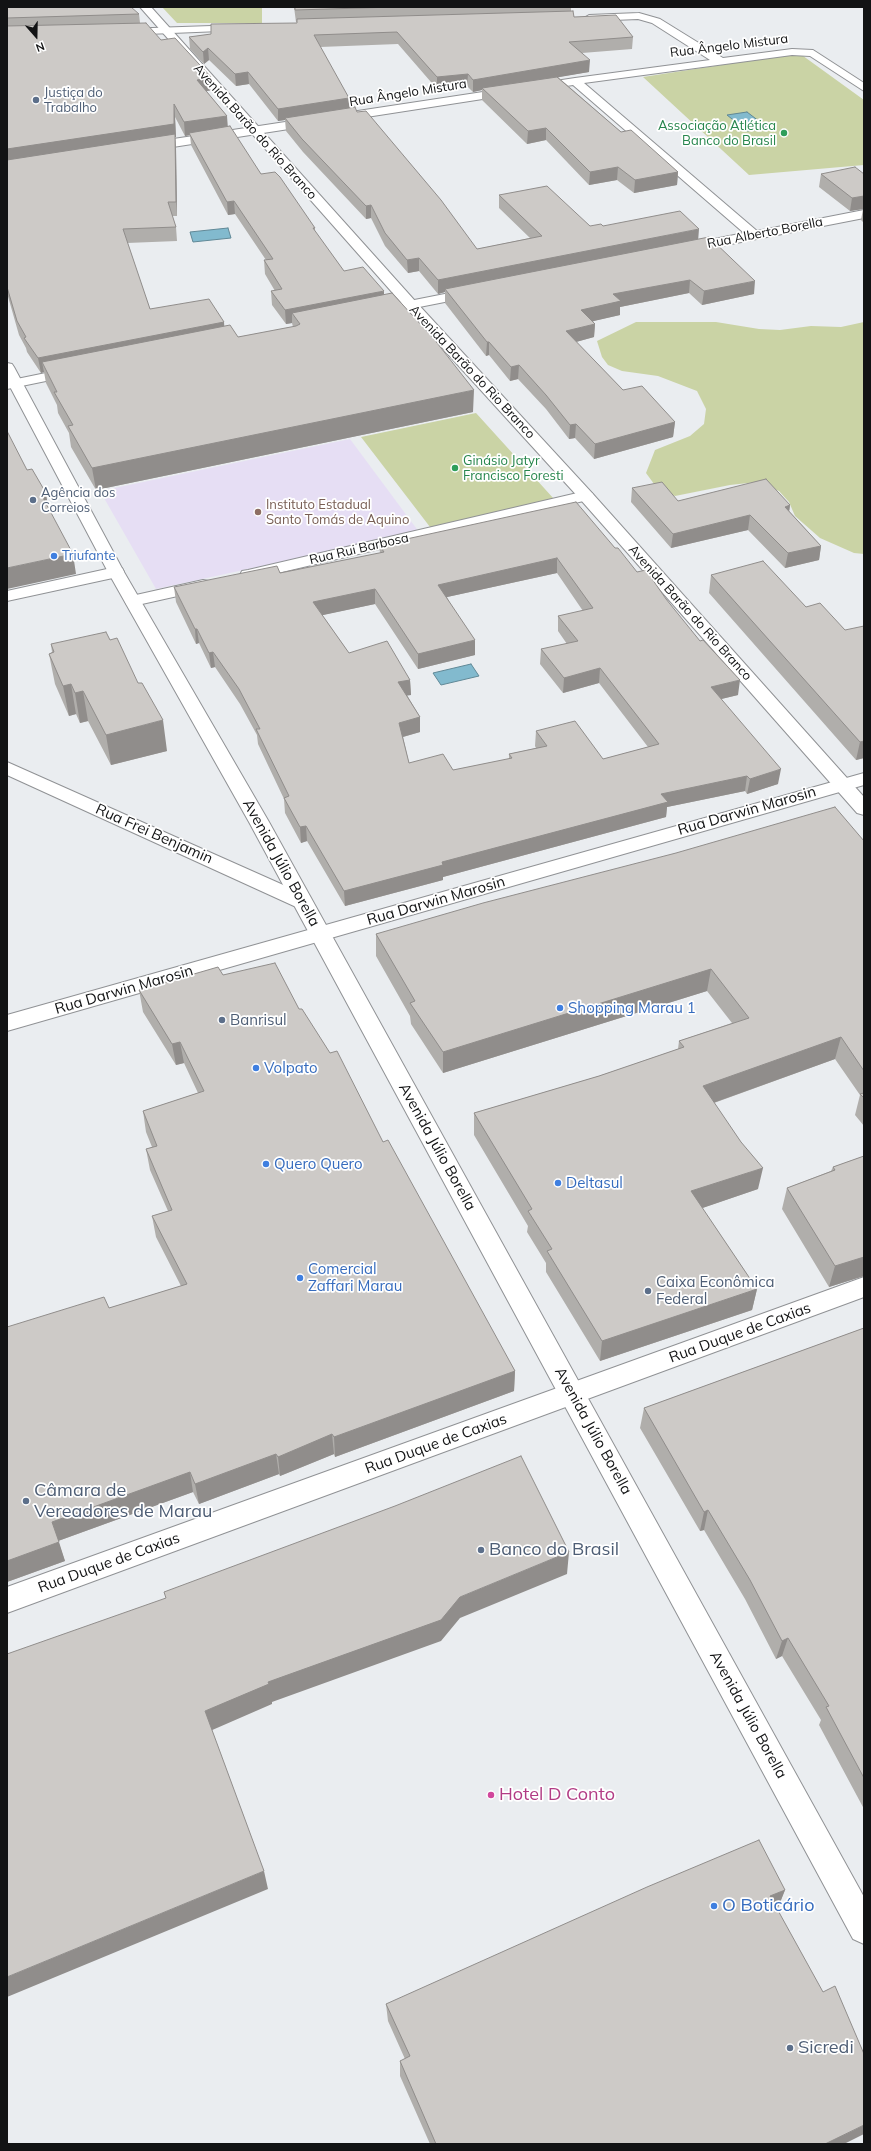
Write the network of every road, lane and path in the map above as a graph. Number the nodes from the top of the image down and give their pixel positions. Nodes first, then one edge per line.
1 (145, 7) edge
2 (639, 12) edge
3 (576, 18) edge
4 (251, 28) edge
5 (164, 30) junction
6 (113, 32) edge
7 (720, 61) junction
8 (575, 81) junction
9 (864, 88) edge
10 (254, 131) junction
11 (138, 148) edge
12 (864, 214) edge
13 (754, 235) junction
14 (676, 251) edge
15 (489, 289) edge
16 (411, 305) junction
17 (372, 313) edge
18 (85, 369) edge
19 (10, 378) edge
20 (586, 496) junction
21 (116, 572) junction
22 (7, 596) edge
23 (133, 601) junction
24 (7, 768) edge
25 (864, 779) edge
26 (842, 784) junction
27 (864, 809) edge
28 (301, 900) junction
29 (320, 935) junction
30 (7, 1023) edge
31 (864, 1287) edge
32 (573, 1394) junction
33 (7, 1600) edge
34 (864, 1928) edge

1 - 5 street, Avenida Barão do Rio Branco
2 - 3 street
2 - 7 street
4 - 5 street
5 - 6 street
5 - 10 street, Avenida Barão do Rio Branco
7 - 8 street, Rua Ângelo Mistura
7 - 9 street, Rua Ângelo Mistura
8 - 10 street, Rua Ângelo Mistura
8 - 13 street
10 - 11 street, Rua Ângelo Mistura
10 - 16 street, Avenida Barão do Rio Branco
12 - 13 street, Rua Alberto Borella
13 - 14 street, Rua Alberto Borella
15 - 16 street
16 - 17 street
16 - 20 street, Avenida Barão do Rio Branco
18 - 19 street
19 - 21 street, Avenida Júlio Borella
20 - 23 street, Rua Rui Barbosa
20 - 26 street, Avenida Barão do Rio Branco
21 - 22 street
21 - 23 street, Avenida Júlio Borella
23 - 28 street, Avenida Júlio Borella
24 - 28 street, Rua Frei Benjamin
25 - 26 street, Rua Darwin Marosin
26 - 27 street, Avenida Barão do Rio Branco
26 - 29 street, Rua Darwin Marosin
28 - 29 street, Avenida Júlio Borella
29 - 30 street, Rua Darwin Marosin
29 - 32 street, Avenida Júlio Borella
31 - 32 street, Rua Duque de Caxias
32 - 33 street, Rua Duque de Caxias
32 - 34 street, Avenida Júlio Borella

